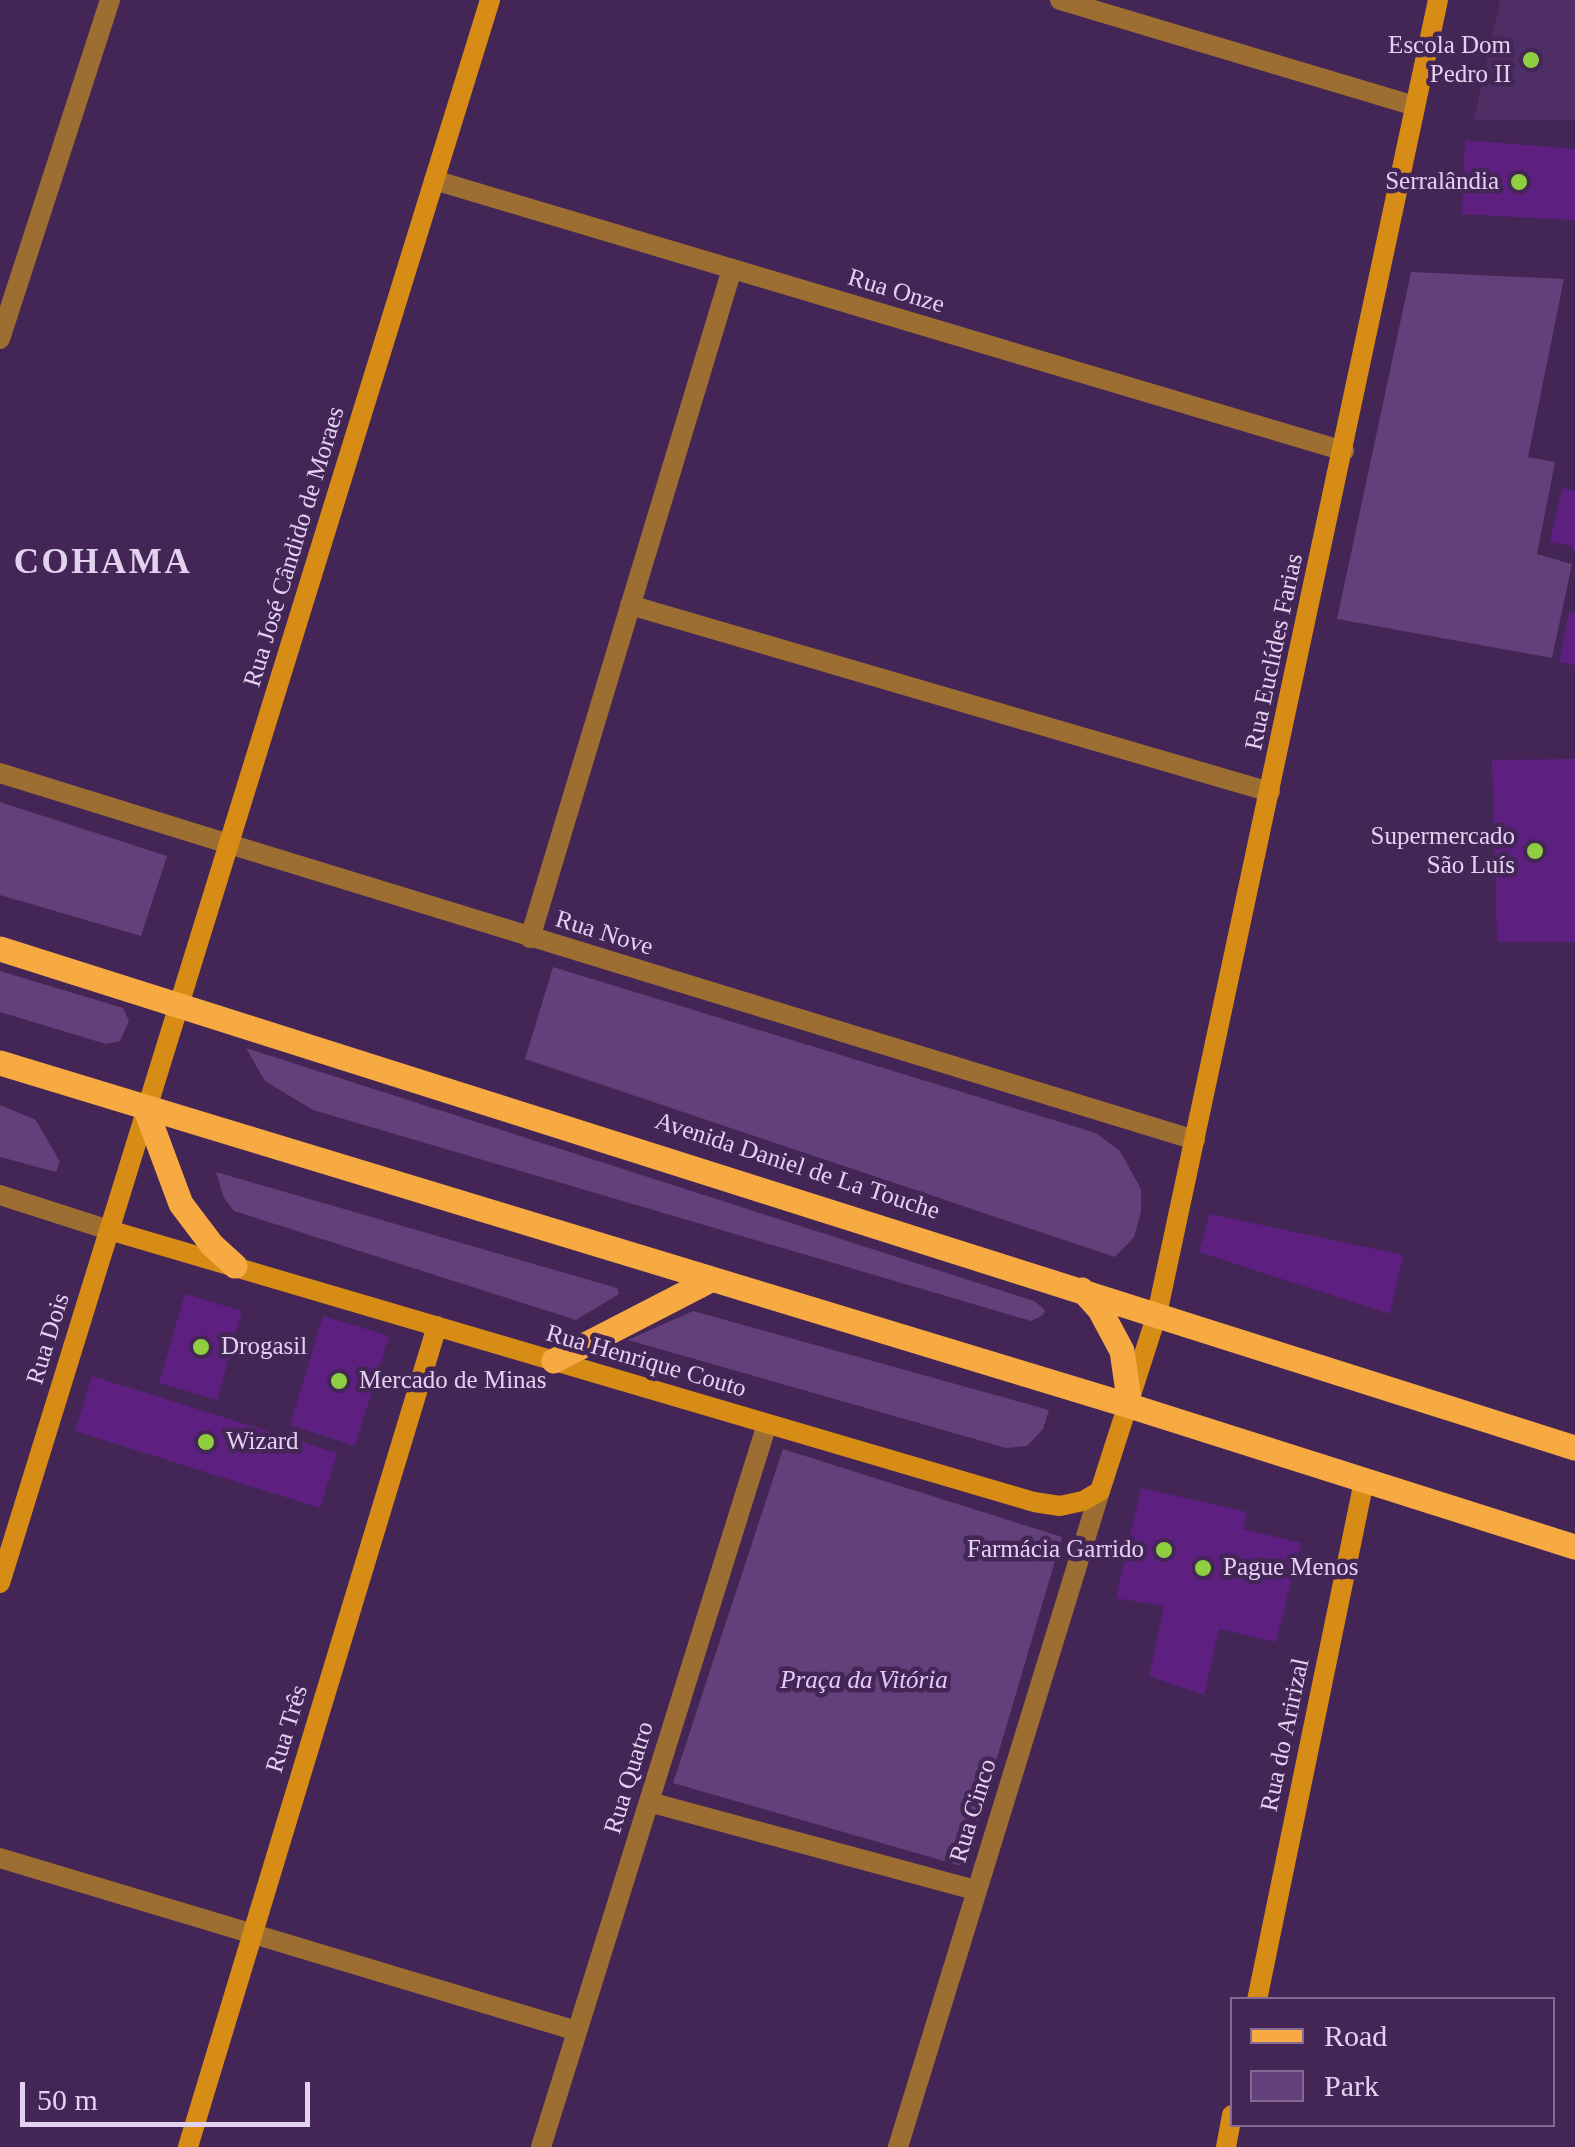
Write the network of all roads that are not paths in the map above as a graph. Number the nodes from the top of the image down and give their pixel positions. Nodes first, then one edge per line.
1 (110, 0) edge
2 (1060, 0) edge
3 (1438, 0) edge
4 (485, 2) edge
5 (1415, 106) junction
6 (434, 180) junction
7 (732, 269) junction
8 (0, 339) edge
9 (1344, 451) junction
10 (630, 605) junction
11 (0, 773) edge
12 (1270, 792) junction
13 (229, 844) junction
14 (530, 938) junction
15 (0, 948) edge
16 (180, 1002) junction
17 (0, 1063) edge
18 (146, 1110) junction
19 (1194, 1140) junction
20 (0, 1196) edge
21 (109, 1230) junction
22 (235, 1266) junction
23 (709, 1281) junction
24 (1081, 1289) junction
25 (1157, 1314) junction
26 (436, 1326) junction
27 (554, 1361) junction
28 (1130, 1406) junction
29 (767, 1424) junction
30 (1575, 1448) edge
31 (1364, 1481) junction
32 (1100, 1491) junction
33 (1575, 1547) edge
34 (0, 1583) edge
35 (649, 1802) junction
36 (0, 1858) edge
37 (975, 1890) junction
38 (252, 1934) junction
39 (1257, 1997) edge
40 (577, 2032) junction
41 (188, 2147) edge
42 (541, 2147) edge
43 (898, 2147) edge

1 - 8 street
2 - 5 street
3 - 5 main road, Rua Euclídes Farias
4 - 6 main road, Rua José Cândido de Moraes
5 - 9 main road, Rua Euclídes Farias
6 - 7 street, Rua Onze
6 - 13 main road, Rua José Cândido de Moraes
7 - 9 street, Rua Onze
7 - 10 street
9 - 12 main road, Rua Euclídes Farias
10 - 12 street
10 - 14 street
11 - 13 street, Rua Nove
12 - 19 main road, Rua Euclídes Farias
13 - 14 street, Rua Nove
13 - 16 main road, Rua José Cândido de Moraes
14 - 19 street, Rua Nove
15 - 16 main road, Avenida Daniel de La Touche
16 - 18 main road, Rua José Cândido de Moraes
16 - 24 main road, Avenida Daniel de La Touche
17 - 18 main road
18 - 21 main road, Rua Dois
18 - 22 main road
18 - 23 main road
19 - 25 main road, Rua Euclídes Farias
20 - 21 street, Rua Henrique Couto
21 - 22 main road, Rua Henrique Couto
21 - 34 main road, Rua Dois
22 - 26 main road, Rua Henrique Couto
23 - 27 main road
23 - 28 main road
24 - 25 main road, Avenida Daniel de La Touche
24 - 28 main road
25 - 28 main road
25 - 30 main road, Avenida Daniel de La Touche
26 - 27 main road, Rua Henrique Couto
26 - 38 main road, Rua Três
27 - 29 main road, Rua Henrique Couto
28 - 31 main road
28 - 32 main road
29 - 32 main road, Rua Henrique Couto
29 - 35 street, Rua Quatro
31 - 33 main road
31 - 39 main road, Rua do Aririzal
32 - 37 street, Rua Cinco
35 - 37 street
35 - 40 street, Rua Quatro
36 - 38 street
37 - 43 street, Rua Cinco
38 - 40 street
38 - 41 main road, Rua Três
40 - 42 street, Rua Quatro

